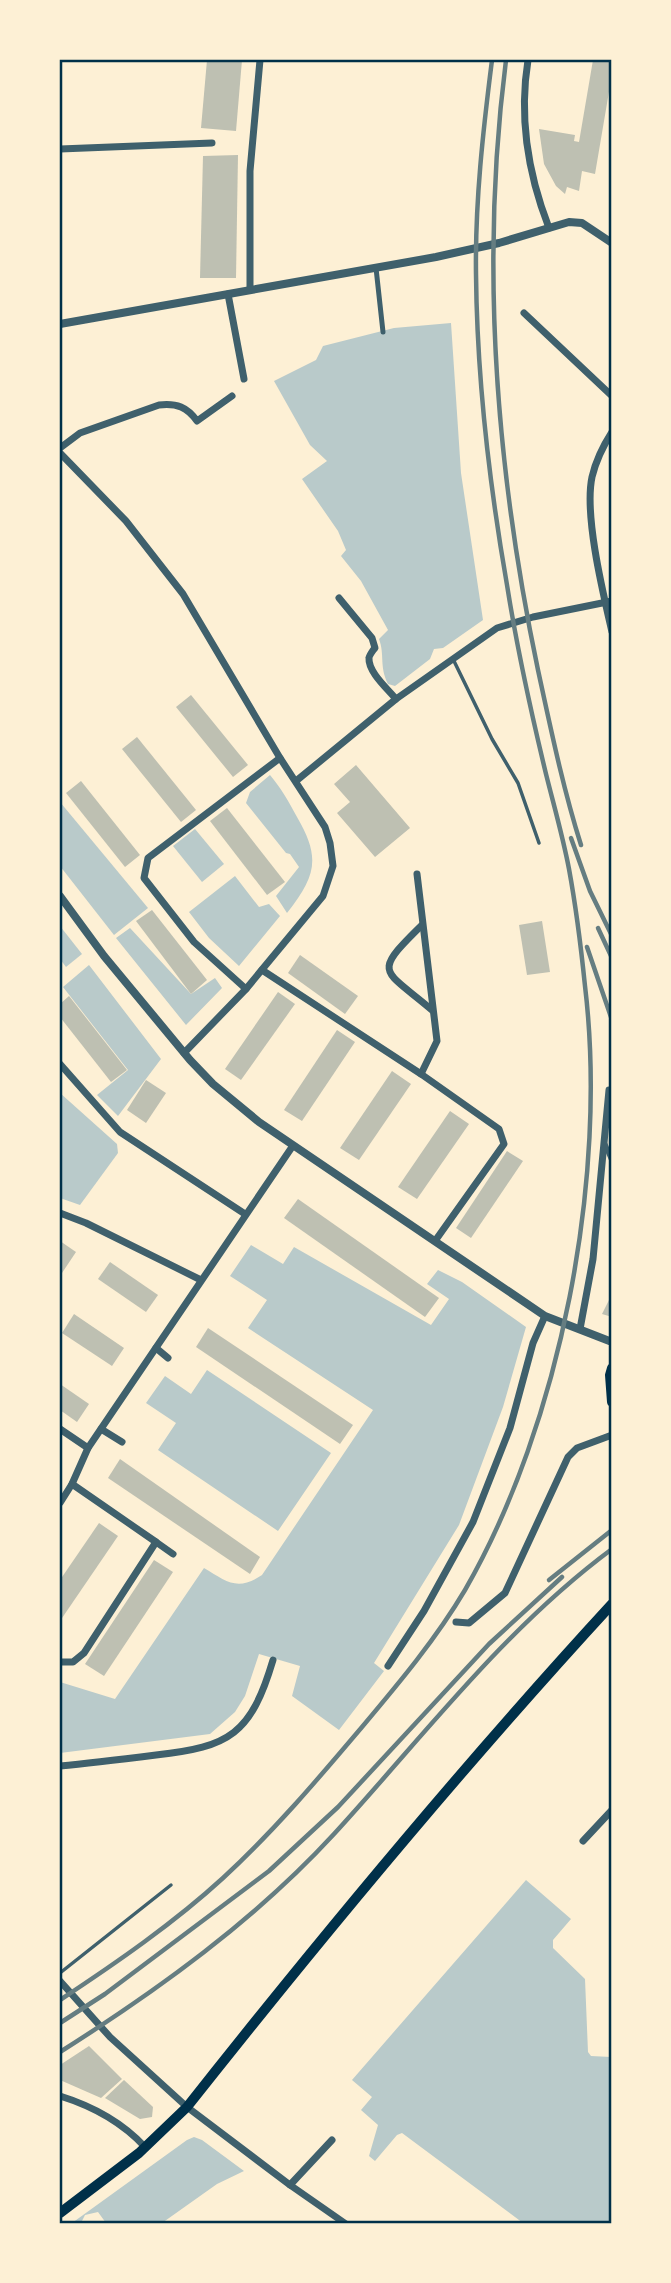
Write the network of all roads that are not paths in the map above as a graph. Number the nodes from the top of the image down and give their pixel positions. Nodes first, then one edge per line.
1 (260, 60) edge
2 (528, 60) edge
3 (212, 144) dead end
4 (60, 149) edge
5 (549, 228) junction
6 (611, 243) edge
7 (376, 268) junction
8 (250, 290) junction
9 (228, 294) junction
10 (524, 313) dead end
11 (60, 324) edge
12 (383, 332) dead end
13 (244, 379) dead end
14 (232, 396) dead end
15 (611, 396) edge
16 (611, 432) edge
17 (60, 451) edge
18 (339, 598) dead end
19 (608, 601) edge
20 (611, 632) edge
21 (453, 659) junction
22 (396, 699) junction
23 (280, 758) junction
24 (296, 781) junction
25 (539, 843) dead end
26 (417, 874) dead end
27 (60, 896) edge
28 (422, 925) junction
29 (262, 970) junction
30 (246, 989) junction
31 (433, 1010) junction
32 (184, 1053) junction
33 (60, 1064) edge
34 (421, 1074) junction
35 (609, 1090) dead end
36 (604, 1141) junction
37 (292, 1147) junction
38 (611, 1161) edge
39 (60, 1213) edge
40 (245, 1214) junction
41 (435, 1241) junction
42 (201, 1280) junction
43 (545, 1316) junction
44 (580, 1329) junction
45 (611, 1342) edge
46 (156, 1348) junction
47 (168, 1358) dead end
48 (611, 1368) edge
49 (611, 1402) edge
50 (60, 1429) edge
51 (101, 1429) junction
52 (611, 1435) edge
53 (122, 1442) dead end
54 (88, 1448) junction
55 (72, 1484) junction
56 (60, 1503) edge
57 (156, 1542) junction
58 (173, 1554) dead end
59 (611, 1604) edge
60 (456, 1622) dead end
61 (273, 1660) dead end
62 (60, 1662) edge
63 (388, 1666) dead end
64 (60, 1766) edge
65 (611, 1810) edge
66 (583, 1841) dead end
67 (171, 1885) dead end
68 (60, 1973) edge
69 (60, 1982) edge
70 (60, 2096) edge
71 (187, 2107) junction
72 (332, 2140) dead end
73 (145, 2147) junction
74 (290, 2185) junction
75 (60, 2213) edge
76 (346, 2224) edge

1 - 8 street
2 - 5 street
3 - 4 street
5 - 6 street
5 - 7 street
7 - 8 street
7 - 12 street
8 - 9 street
9 - 11 street
9 - 13 street
10 - 15 street
14 - 17 street
16 - 19 street
17 - 23 street
18 - 22 street
19 - 20 street
19 - 21 street
21 - 22 street
21 - 25 lane
22 - 24 street
23 - 24 street
23 - 30 street
24 - 29 street
26 - 28 street
27 - 32 street
28 - 31 street
28 - 31 street
29 - 30 street
29 - 34 street
30 - 32 street
31 - 34 street
32 - 37 street
33 - 40 street
34 - 41 street
35 - 36 street
36 - 38 street
36 - 44 street
37 - 40 street
37 - 41 street
39 - 42 street
40 - 42 street
41 - 43 street
42 - 46 street
43 - 44 street
43 - 63 street
44 - 45 street
46 - 47 street
46 - 51 street
48 - 49 main road
50 - 54 street
51 - 53 street
51 - 54 street
52 - 60 street
54 - 55 street
55 - 56 street
55 - 57 street
57 - 58 street
57 - 62 street
59 - 71 main road
61 - 64 street
65 - 66 street
67 - 68 lane
69 - 71 street
70 - 73 street
71 - 73 main road
71 - 74 street
72 - 74 street
73 - 75 main road
74 - 76 street

